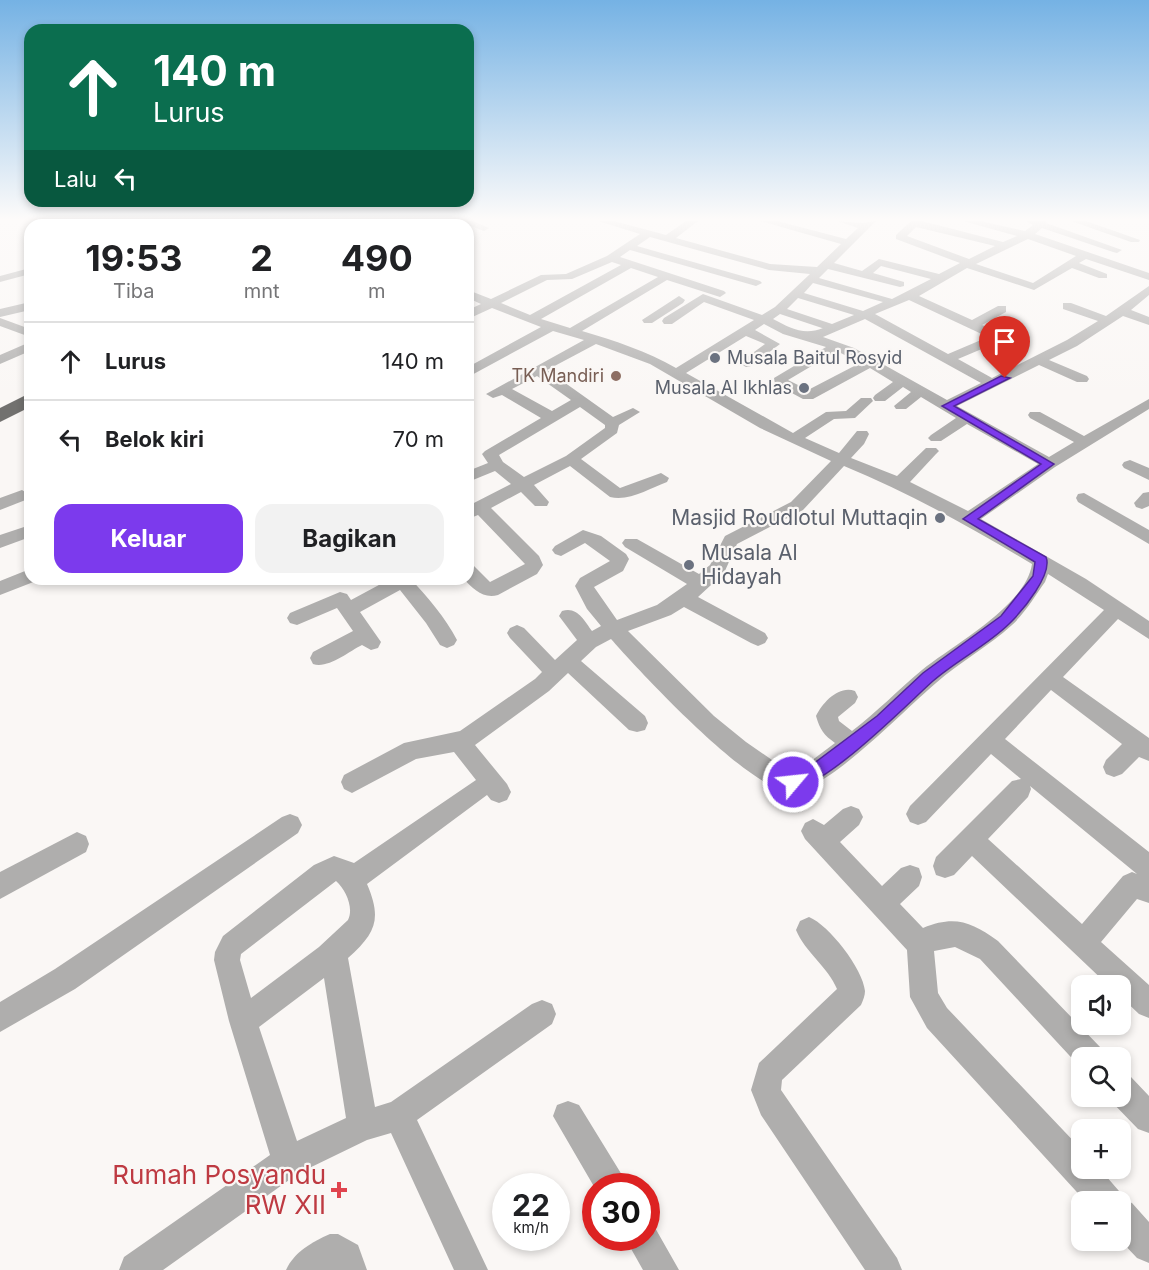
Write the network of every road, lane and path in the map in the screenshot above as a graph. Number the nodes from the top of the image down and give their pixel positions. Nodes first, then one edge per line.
1 (540, 280) edge
2 (602, 280) edge
3 (660, 280) edge
4 (693, 280) edge
5 (710, 280) edge
6 (759, 280) edge
7 (811, 280) edge
8 (814, 280) edge
9 (817, 280) edge
10 (885, 280) edge
11 (936, 280) edge
12 (1013, 280) edge
13 (1043, 280) edge
14 (900, 284) dead end
15 (1149, 289) edge
16 (743, 294) junction
17 (908, 296) junction
18 (474, 297) edge
19 (703, 297) junction
20 (887, 300) dead end
21 (490, 304) junction
22 (1067, 306) dead end
23 (24, 307) edge
24 (1002, 309) dead end
25 (779, 310) junction
26 (1122, 311) junction
27 (474, 312) edge
28 (0, 313) edge
29 (861, 313) junction
30 (531, 320) junction
31 (648, 320) dead end
32 (765, 320) junction
33 (1107, 320) junction
34 (668, 321) dead end
35 (1149, 321) edge
36 (0, 322) edge
37 (826, 325) dead end
38 (972, 325) junction
39 (552, 326) junction
40 (745, 330) junction
41 (24, 331) edge
42 (572, 332) junction
43 (812, 337) junction
44 (595, 339) junction
45 (836, 346) junction
46 (24, 350) edge
47 (948, 359) junction
48 (0, 360) edge
49 (1039, 360) junction
50 (746, 363) dead end
51 (870, 363) junction
52 (474, 370) edge
53 (539, 371) junction
54 (677, 373) junction
55 (1082, 380) dead end
56 (903, 381) junction
57 (993, 384) junction
58 (920, 391) junction
59 (600, 395) dead end
60 (24, 396) edge
61 (24, 402) edge
62 (581, 402) junction
63 (1149, 403) edge
64 (902, 406) dead end
65 (947, 406) junction
66 (0, 410) edge
67 (633, 412) dead end
68 (1035, 415) dead end
69 (0, 416) edge
70 (550, 417) junction
71 (966, 418) junction
72 (612, 423) junction
73 (862, 434) dead end
74 (794, 439) junction
75 (1084, 442) junction
76 (571, 459) junction
77 (840, 459) junction
78 (1049, 464) junction
79 (497, 465) junction
80 (1130, 465) dead end
81 (474, 475) edge
82 (1149, 475) edge
83 (661, 478) dead end
84 (899, 483) junction
85 (524, 485) junction
86 (22, 495) dead end
87 (1084, 498) dead end
88 (541, 502) dead end
89 (0, 504) edge
90 (474, 510) edge
91 (969, 519) junction
92 (24, 533) edge
93 (1149, 538) edge
94 (0, 542) edge
95 (631, 543) dead end
96 (561, 550) dead end
97 (1041, 560) junction
98 (24, 578) edge
99 (474, 578) edge
100 (701, 584) junction
101 (392, 585) edge
102 (405, 585) edge
103 (0, 588) edge
104 (684, 598) junction
105 (1116, 609) junction
106 (348, 610) junction
107 (569, 616) dead end
108 (297, 618) dead end
109 (613, 628) junction
110 (1149, 631) edge
111 (518, 633) dead end
112 (758, 638) dead end
113 (447, 640) dead end
114 (589, 641) junction
115 (320, 658) dead end
116 (562, 667) junction
117 (1048, 677) junction
118 (848, 697) dead end
119 (637, 723) dead end
120 (989, 739) junction
121 (459, 743) junction
122 (852, 743) junction
123 (1143, 747) edge
124 (1114, 767) dead end
125 (352, 782) dead end
126 (1020, 789) dead end
127 (918, 814) dead end
128 (851, 817) dead end
129 (290, 825) dead end
130 (970, 838) junction
131 (77, 844) dead end
132 (945, 866) dead end
133 (1149, 868) edge
134 (910, 878) dead end
135 (353, 879) junction
136 (0, 886) edge
137 (1149, 890) edge
138 (882, 904) junction
139 (809, 930) dead end
140 (1083, 943) junction
141 (920, 944) junction
142 (334, 954) junction
143 (1149, 1004) edge
144 (542, 1014) dead end
145 (0, 1018) edge
146 (243, 1022) junction
147 (1081, 1047) edge
148 (1131, 1099) edge
149 (399, 1115) junction
150 (568, 1116) dead end
151 (1149, 1118) edge
152 (363, 1126) junction
153 (288, 1162) junction
154 (603, 1173) edge
155 (1098, 1191) edge
156 (1131, 1226) edge
157 (1149, 1245) edge
158 (650, 1251) edge
159 (340, 1260) edge
160 (136, 1269) edge
161 (882, 1269) edge
162 (303, 1270) edge
163 (471, 1270) edge
164 (662, 1270) edge

1 - 21 street
2 - 30 street
3 - 42 street
4 - 16 street
5 - 16 street
6 - 16 street
7 - 25 street
8 - 29 street
9 - 20 street
10 - 14 street
11 - 17 street
12 - 13 street
15 - 26 street
16 - 19 street
16 - 32 street
17 - 29 street
17 - 38 street
18 - 21 street
19 - 31 street
19 - 34 street
21 - 27 street
21 - 30 street
22 - 33 street
23 - 28 street
24 - 38 street
25 - 32 street
25 - 37 street
26 - 33 street
26 - 35 street
29 - 43 street
29 - 47 street
30 - 39 street
32 - 40 street
32 - 43 street
33 - 49 street
36 - 41 street
38 - 47 street
39 - 42 street
39 - 52 street
40 - 50 street
40 - 54 street
42 - 44 street
43 - 45 street
44 - 53 street
44 - 54 street
45 - 51 street
45 - 51 street
46 - 48 street
47 - 57 street
49 - 55 street
49 - 57 street
51 - 56 street
53 - 62 street
53 - 70 street
54 - 74 street
56 - 58 street
56 - 74 street
57 - 65 street
58 - 64 street
58 - 65 street
59 - 62 street
60 - 66 main road
61 - 69 main road
62 - 70 street
62 - 72 street
63 - 75 street
65 - 71 street
67 - 72 street
68 - 75 street
70 - 79 street
71 - 78 street
71 - 84 street
72 - 76 street
73 - 77 street
74 - 77 street
75 - 78 street
76 - 83 street
76 - 85 street
77 - 84 street
77 - 100 street
78 - 91 street
79 - 81 street
79 - 85 street
80 - 82 street
84 - 91 street
85 - 88 street
85 - 90 street
86 - 89 street
87 - 93 street
90 - 99 street
91 - 97 street
92 - 94 street
95 - 100 street
96 - 109 street
97 - 105 street
97 - 122 street
98 - 103 street
100 - 104 street
101 - 106 street
102 - 113 street
104 - 109 street
104 - 112 street
105 - 110 street
105 - 117 street
106 - 108 street
106 - 115 street
107 - 114 street
109 - 114 street
109 - 122 street
111 - 116 street
114 - 116 street
116 - 119 street
116 - 121 street
117 - 120 street
117 - 123 street
118 - 122 street
120 - 127 street
120 - 133 street
121 - 125 street
121 - 135 street
123 - 124 street
126 - 130 street
128 - 138 street
129 - 145 street
130 - 132 street
130 - 140 street
131 - 136 street
134 - 138 street
135 - 142 street
135 - 146 street
137 - 140 street
138 - 141 street
139 - 161 street
140 - 143 street
141 - 147 street
141 - 155 street
142 - 146 street
142 - 152 street
144 - 149 street
146 - 153 street
148 - 151 street
149 - 152 street
149 - 163 street
150 - 154 street
152 - 153 street
153 - 160 street
156 - 157 street
158 - 164 street
159 - 162 street

